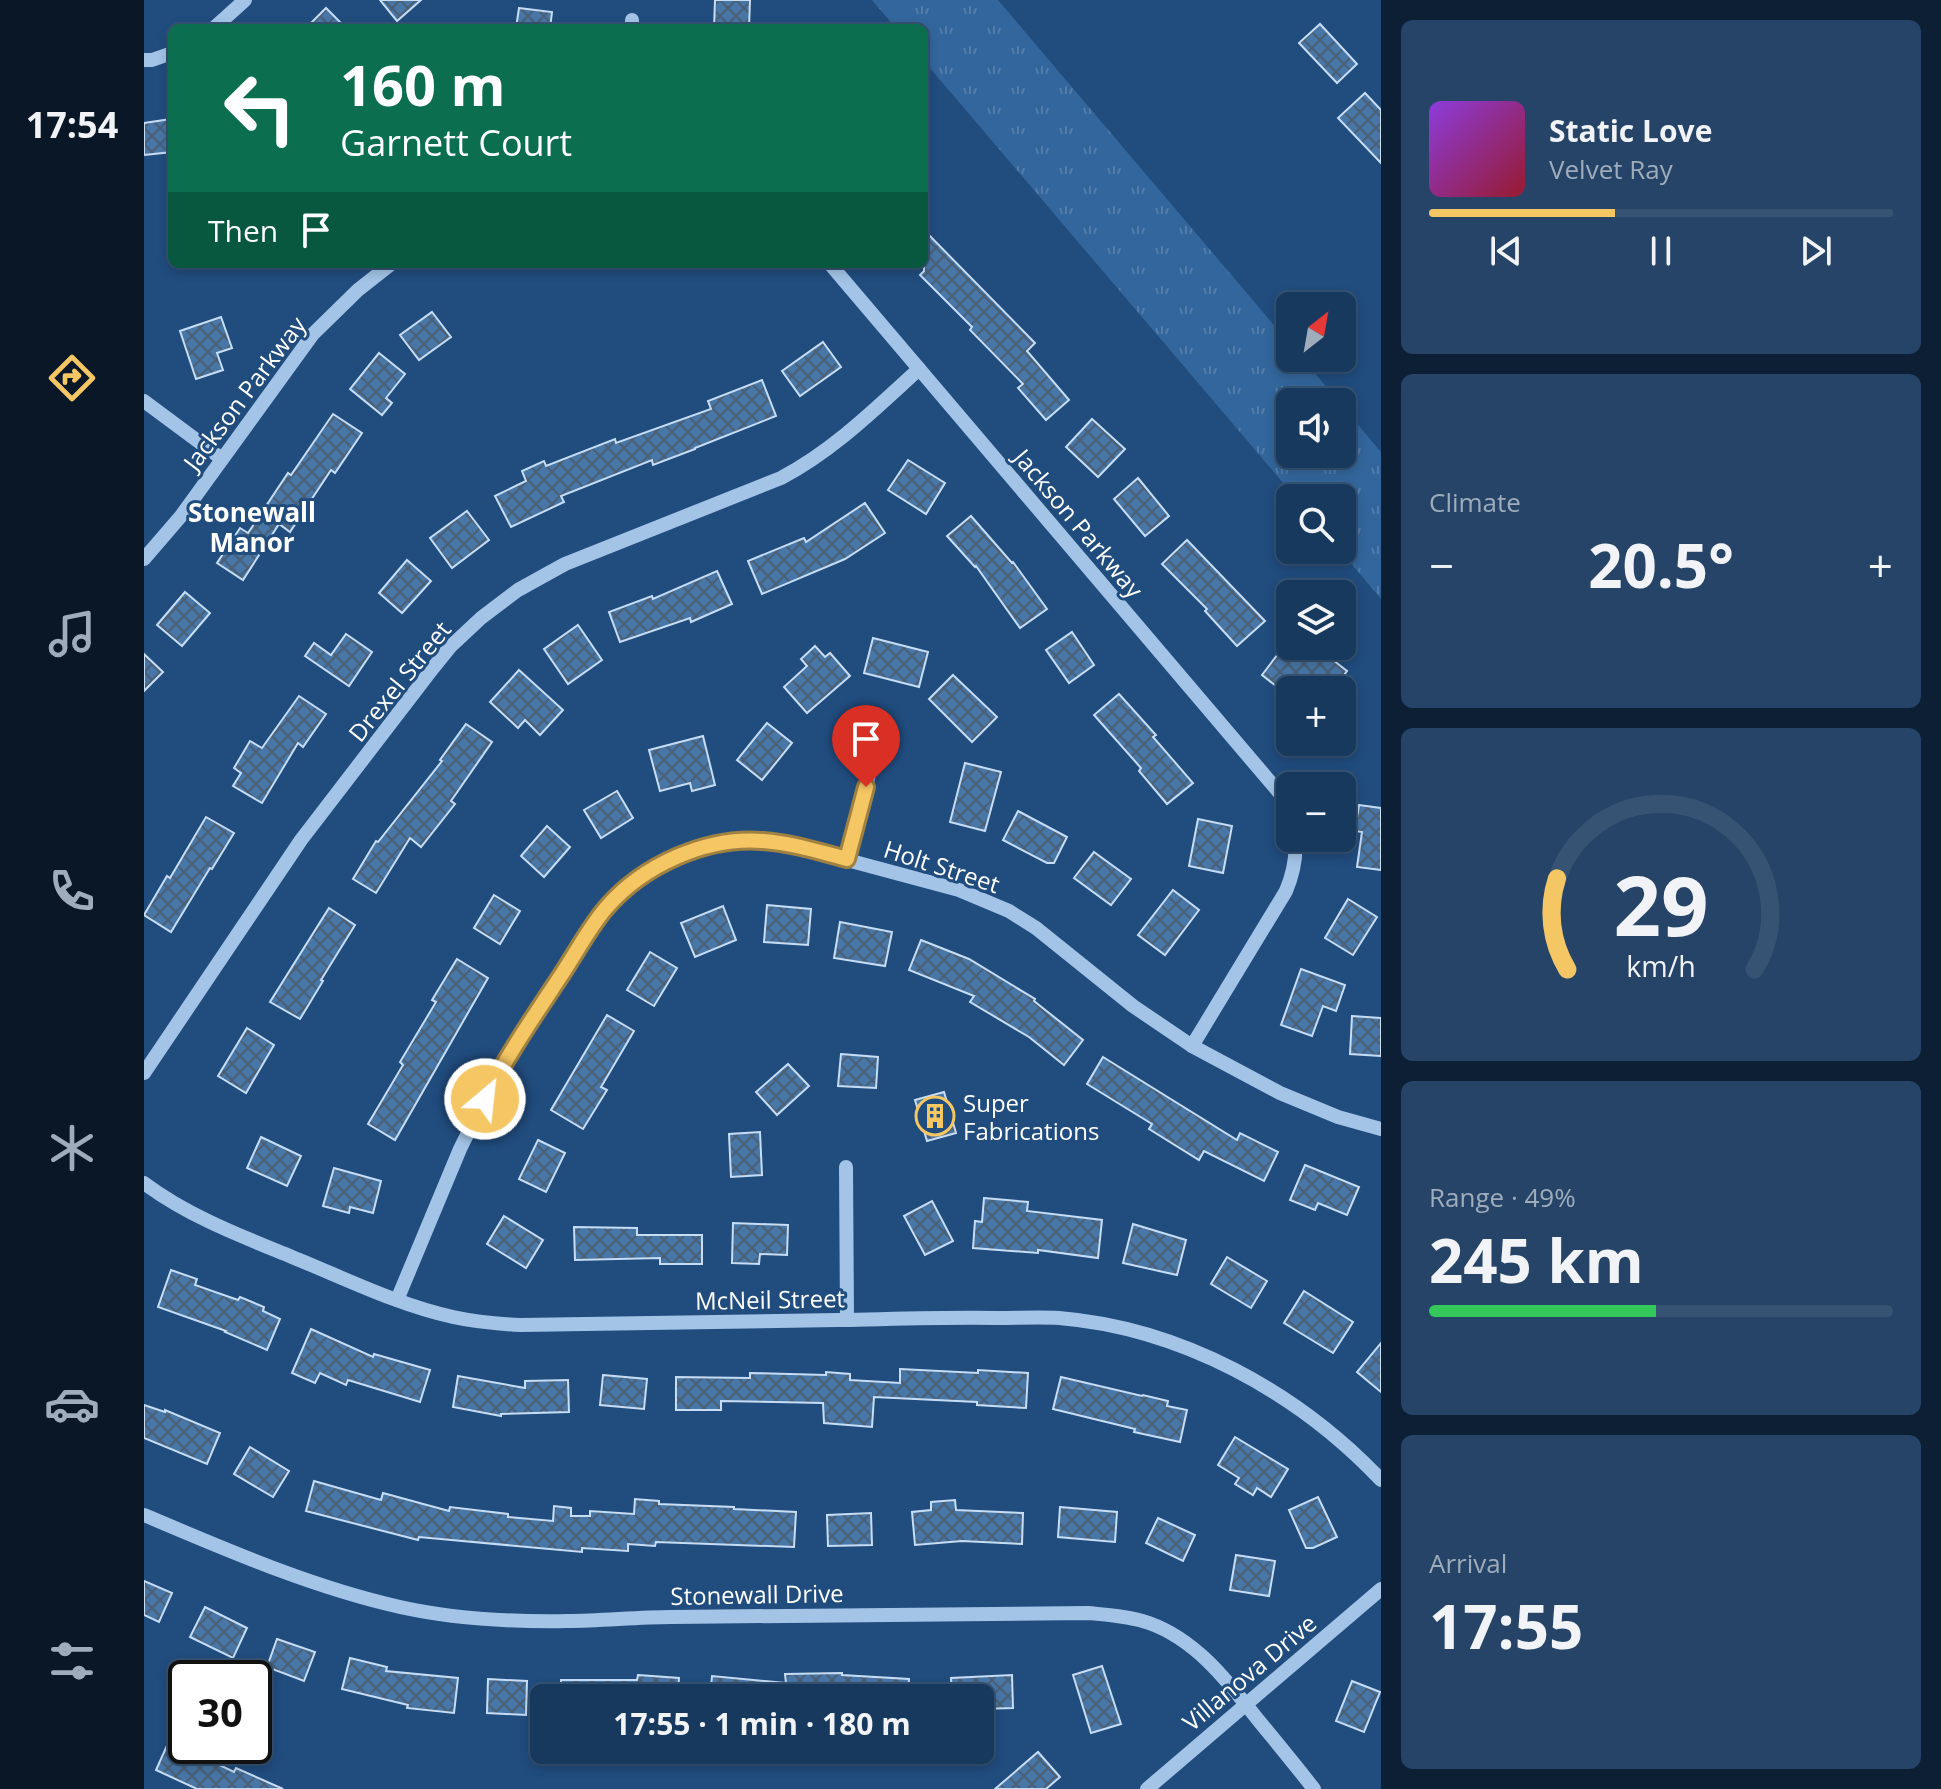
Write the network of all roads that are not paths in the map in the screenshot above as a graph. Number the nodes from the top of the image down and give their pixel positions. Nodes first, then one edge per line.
1 (245, 0) edge
2 (218, 24) edge
3 (168, 54) edge
4 (144, 60) edge
5 (386, 268) edge
6 (833, 268) edge
7 (919, 369) junction
8 (144, 401) edge
9 (222, 459) junction
10 (144, 559) edge
11 (872, 763) dead end
12 (1276, 789) edge
13 (1295, 852) edge
14 (847, 859) junction
15 (1192, 1046) junction
16 (144, 1073) edge
17 (1381, 1129) edge
18 (846, 1167) dead end
19 (144, 1183) edge
20 (397, 1300) junction
21 (847, 1319) junction
22 (1381, 1480) edge
23 (144, 1515) edge
24 (1381, 1589) edge
25 (1246, 1704) junction
26 (1147, 1789) edge
27 (1314, 1789) edge

1 - 2 street
3 - 4 street
5 - 9 street, Jackson Parkway
6 - 7 street, Jackson Parkway
7 - 12 street, Jackson Parkway
7 - 16 street, Drexel Street
8 - 9 street
9 - 10 street, Jackson Parkway
11 - 14 street
13 - 15 street
14 - 15 street, Holt Street
14 - 20 street, Holt Street
15 - 17 street, Holt Street
18 - 21 street
19 - 20 street, McNeil Street
20 - 21 street, McNeil Street
21 - 22 street, McNeil Street
23 - 25 street, Stonewall Drive
24 - 25 street, Villanova Drive
25 - 26 street, Villanova Drive
25 - 27 street, Stonewall Drive

